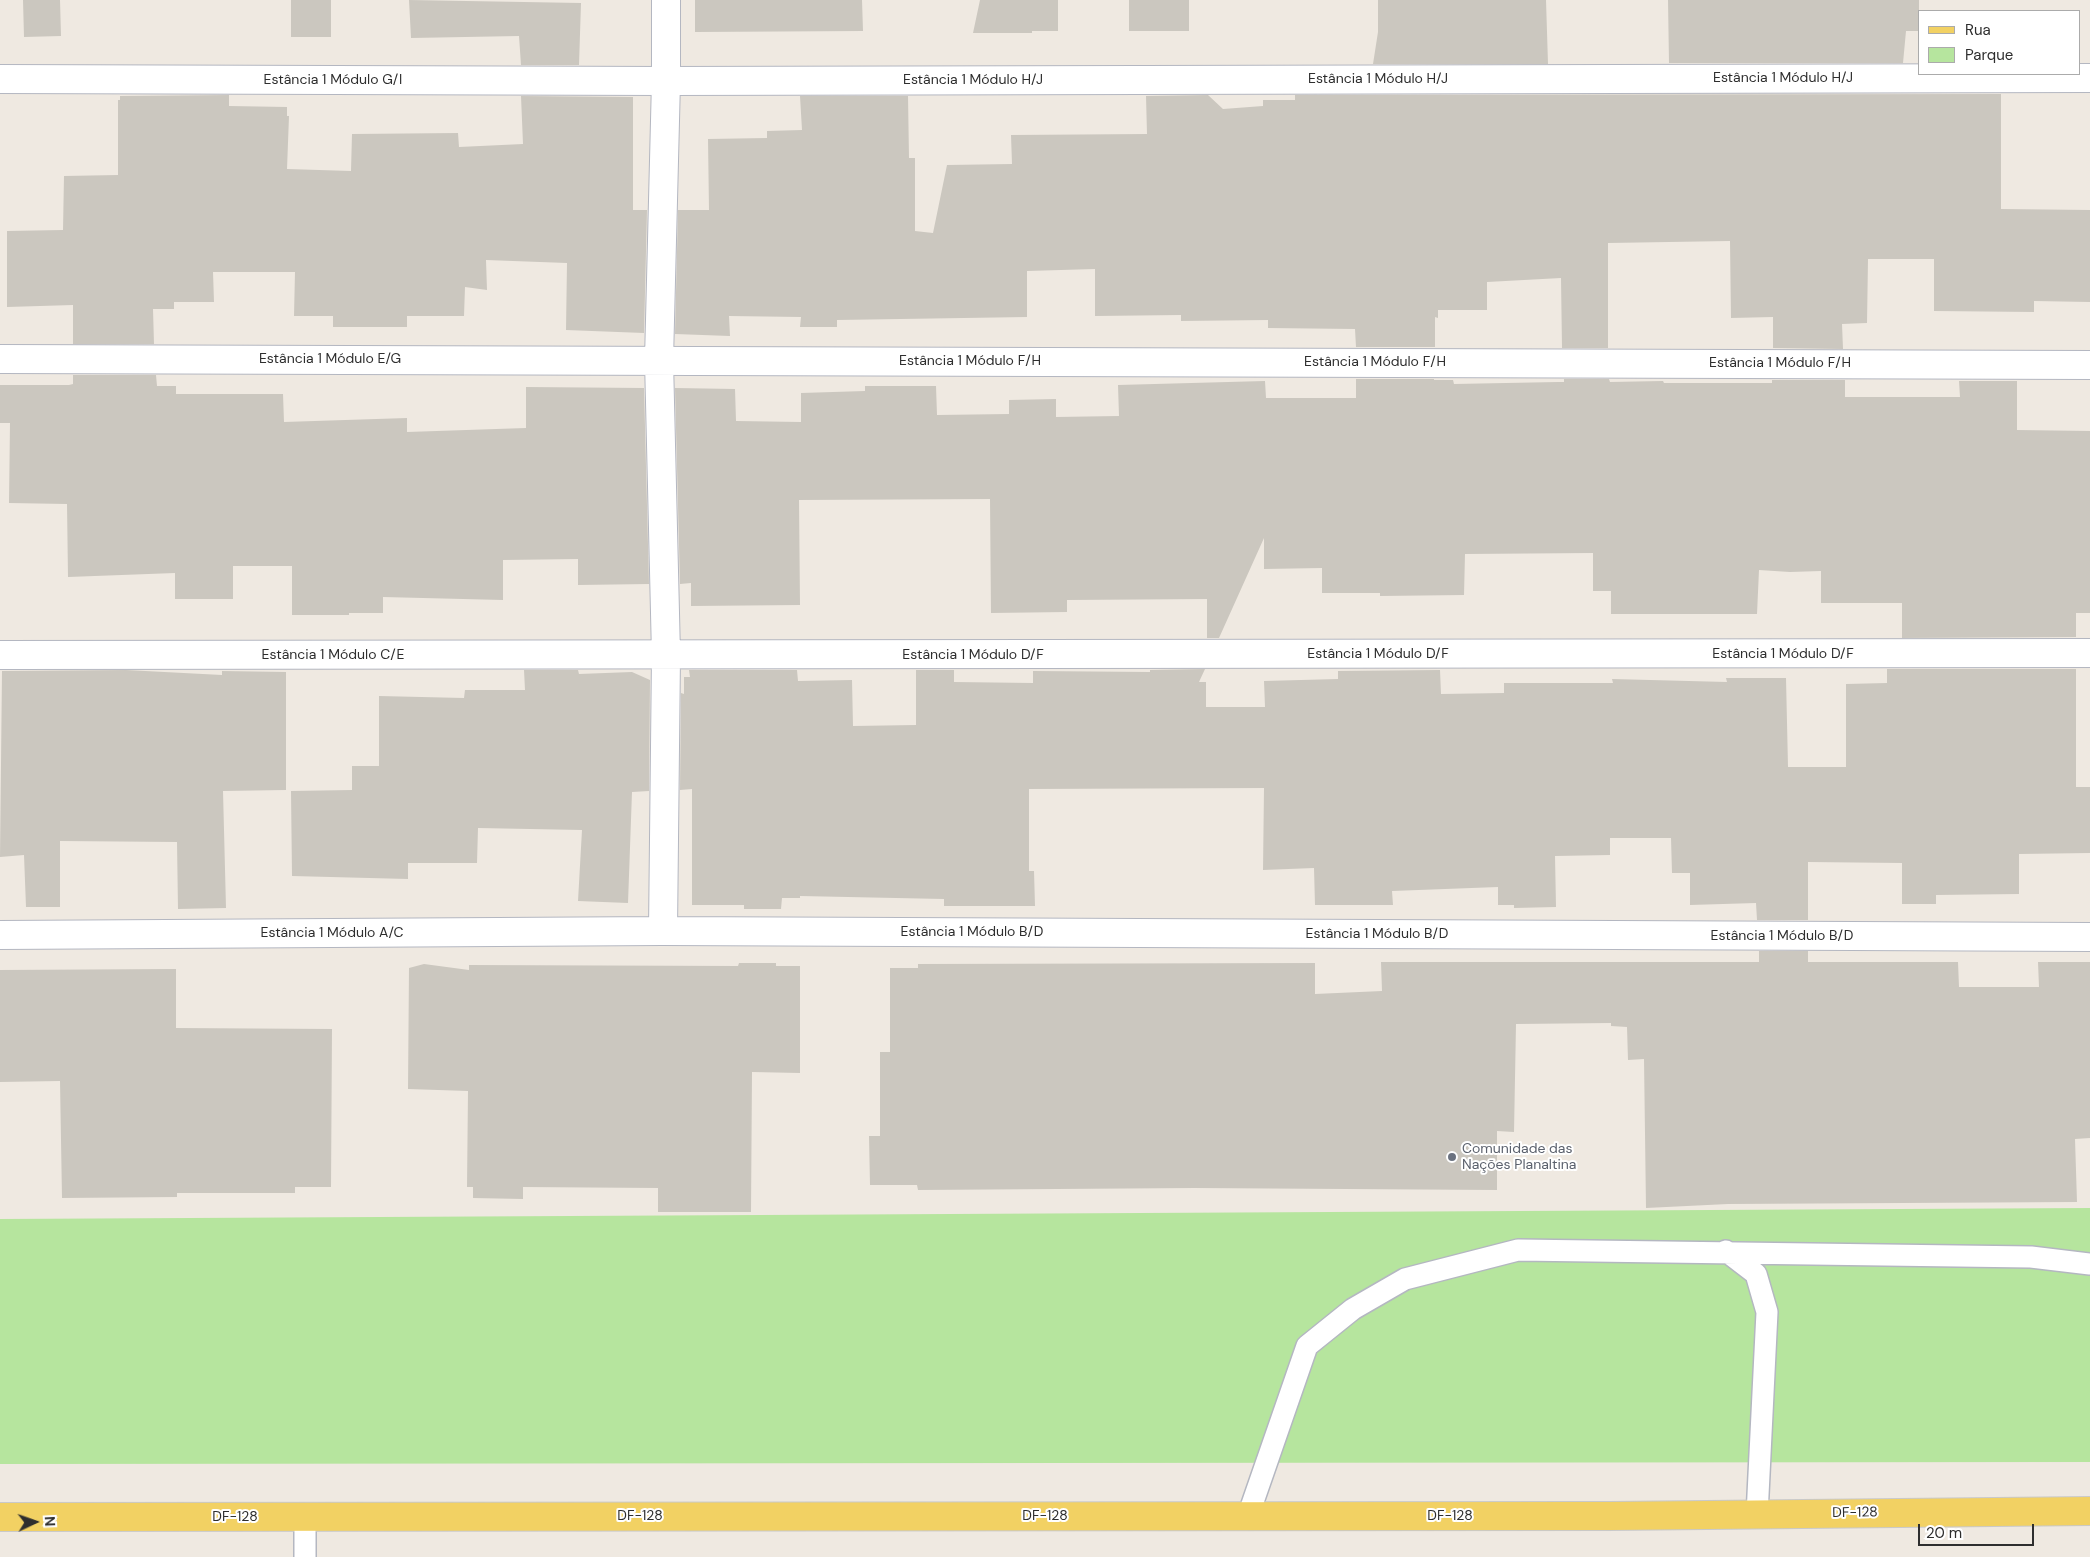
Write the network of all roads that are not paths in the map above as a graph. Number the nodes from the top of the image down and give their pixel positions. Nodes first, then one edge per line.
1 (666, 0) edge
2 (2090, 78) edge
3 (0, 79) edge
4 (666, 81) junction
5 (0, 359) edge
6 (659, 360) junction
7 (2090, 364) edge
8 (2090, 653) edge
9 (0, 655) edge
10 (666, 656) junction
11 (663, 931) junction
12 (0, 935) edge
13 (2090, 937) edge
14 (1726, 1251) junction
15 (2090, 1264) edge
16 (2090, 1511) edge
17 (1757, 1514) junction
18 (1248, 1516) junction
19 (0, 1517) edge
20 (305, 1517) junction
21 (305, 1557) edge

1 - 4 street
2 - 4 street, Estância 1 Módulo H/J
3 - 4 street, Estância 1 Módulo G/I
4 - 6 street
5 - 6 street, Estância 1 Módulo E/G
6 - 7 street, Estância 1 Módulo F/H
6 - 10 street
8 - 10 street, Estância 1 Módulo D/F
9 - 10 street, Estância 1 Módulo C/E
10 - 11 street
11 - 12 street, Estância 1 Módulo A/C
11 - 13 street, Estância 1 Módulo B/D
14 - 15 lane
14 - 17 lane
14 - 18 lane
16 - 17 main road, DF-128 / DF-128
17 - 18 main road, DF-128 / DF-128
18 - 20 main road, DF-128 / DF-128
19 - 20 main road, DF-128 / DF-128
20 - 21 lane

